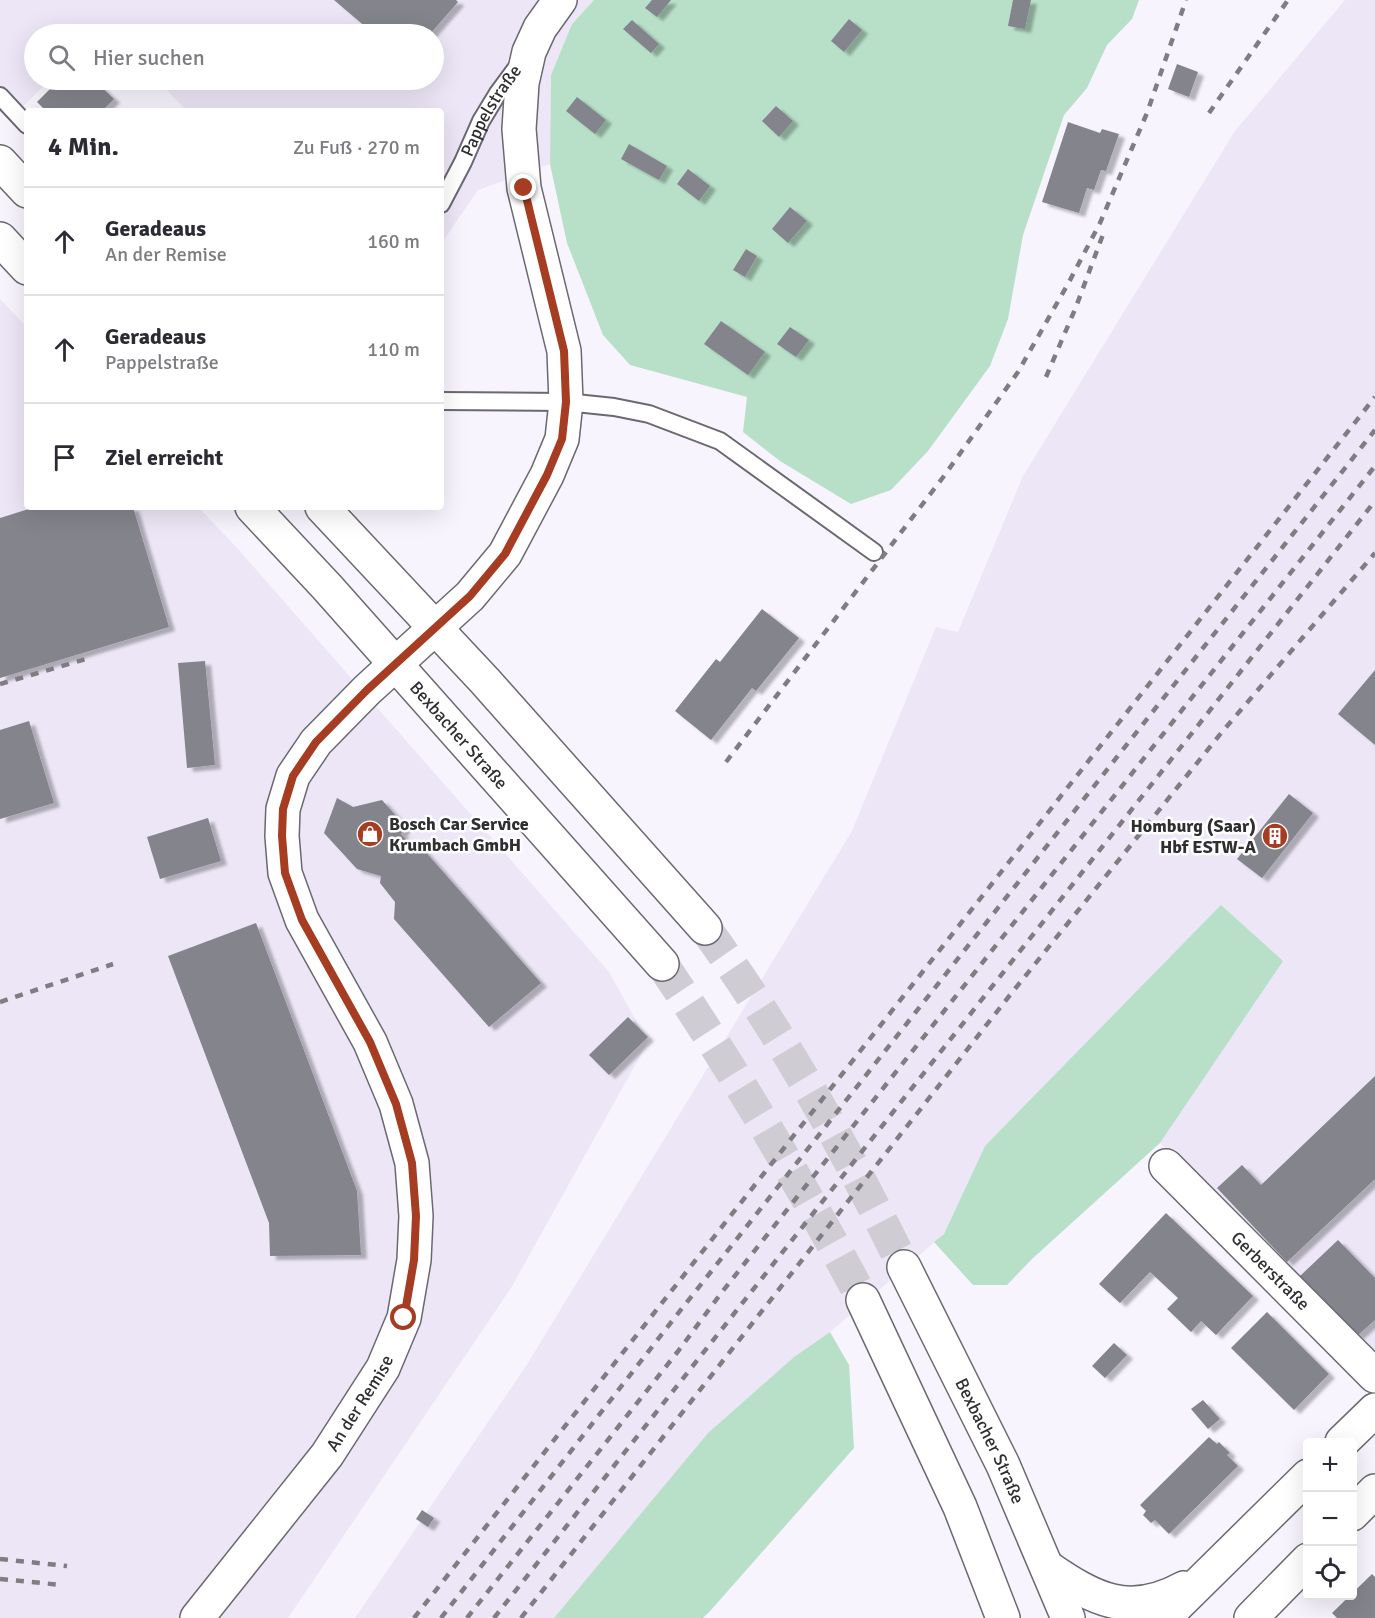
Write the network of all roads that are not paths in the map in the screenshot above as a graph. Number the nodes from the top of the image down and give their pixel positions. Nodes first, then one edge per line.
1 (560, 0) edge
2 (529, 52) junction
3 (0, 96) edge
4 (24, 122) edge
5 (0, 162) edge
6 (24, 188) edge
7 (444, 199) edge
8 (0, 239) edge
9 (24, 265) edge
10 (444, 401) edge
11 (566, 402) junction
12 (255, 510) edge
13 (324, 510) edge
14 (874, 552) dead end
15 (415, 647) junction
16 (705, 928) tunnel mouth
17 (662, 964) tunnel mouth
18 (1166, 1166) dead end
19 (904, 1267) tunnel mouth
20 (863, 1300) tunnel mouth
21 (1375, 1377) edge
22 (1375, 1410) edge
23 (1347, 1438) edge
24 (1375, 1474) edge
25 (1303, 1481) edge
26 (1362, 1505) edge
27 (1220, 1563) junction
28 (1303, 1565) edge
29 (1047, 1567) junction
30 (196, 1618) edge
31 (1003, 1618) edge
32 (1068, 1618) edge
33 (1164, 1618) edge
34 (1251, 1618) edge

1 - 2 main road, Pappelstraße
2 - 7 lane, Pappelstraße
2 - 11 main road, Pappelstraße
3 - 4 lane
5 - 6 main road
8 - 9 main road
10 - 11 lane
11 - 14 lane
11 - 15 main road, Pappelstraße
12 - 15 main road, Bexbacher Straße
13 - 15 main road, Bexbacher Straße
15 - 16 main road, Bexbacher Straße
15 - 17 main road, Bexbacher Straße
15 - 30 main road, An der Remise
18 - 21 main road, Gerberstraße
19 - 29 main road, Bexbacher Straße
20 - 31 main road
22 - 23 main road
24 - 26 main road
25 - 27 main road
27 - 29 main road
27 - 33 main road
28 - 34 main road
29 - 32 main road, Bexbacher Straße

